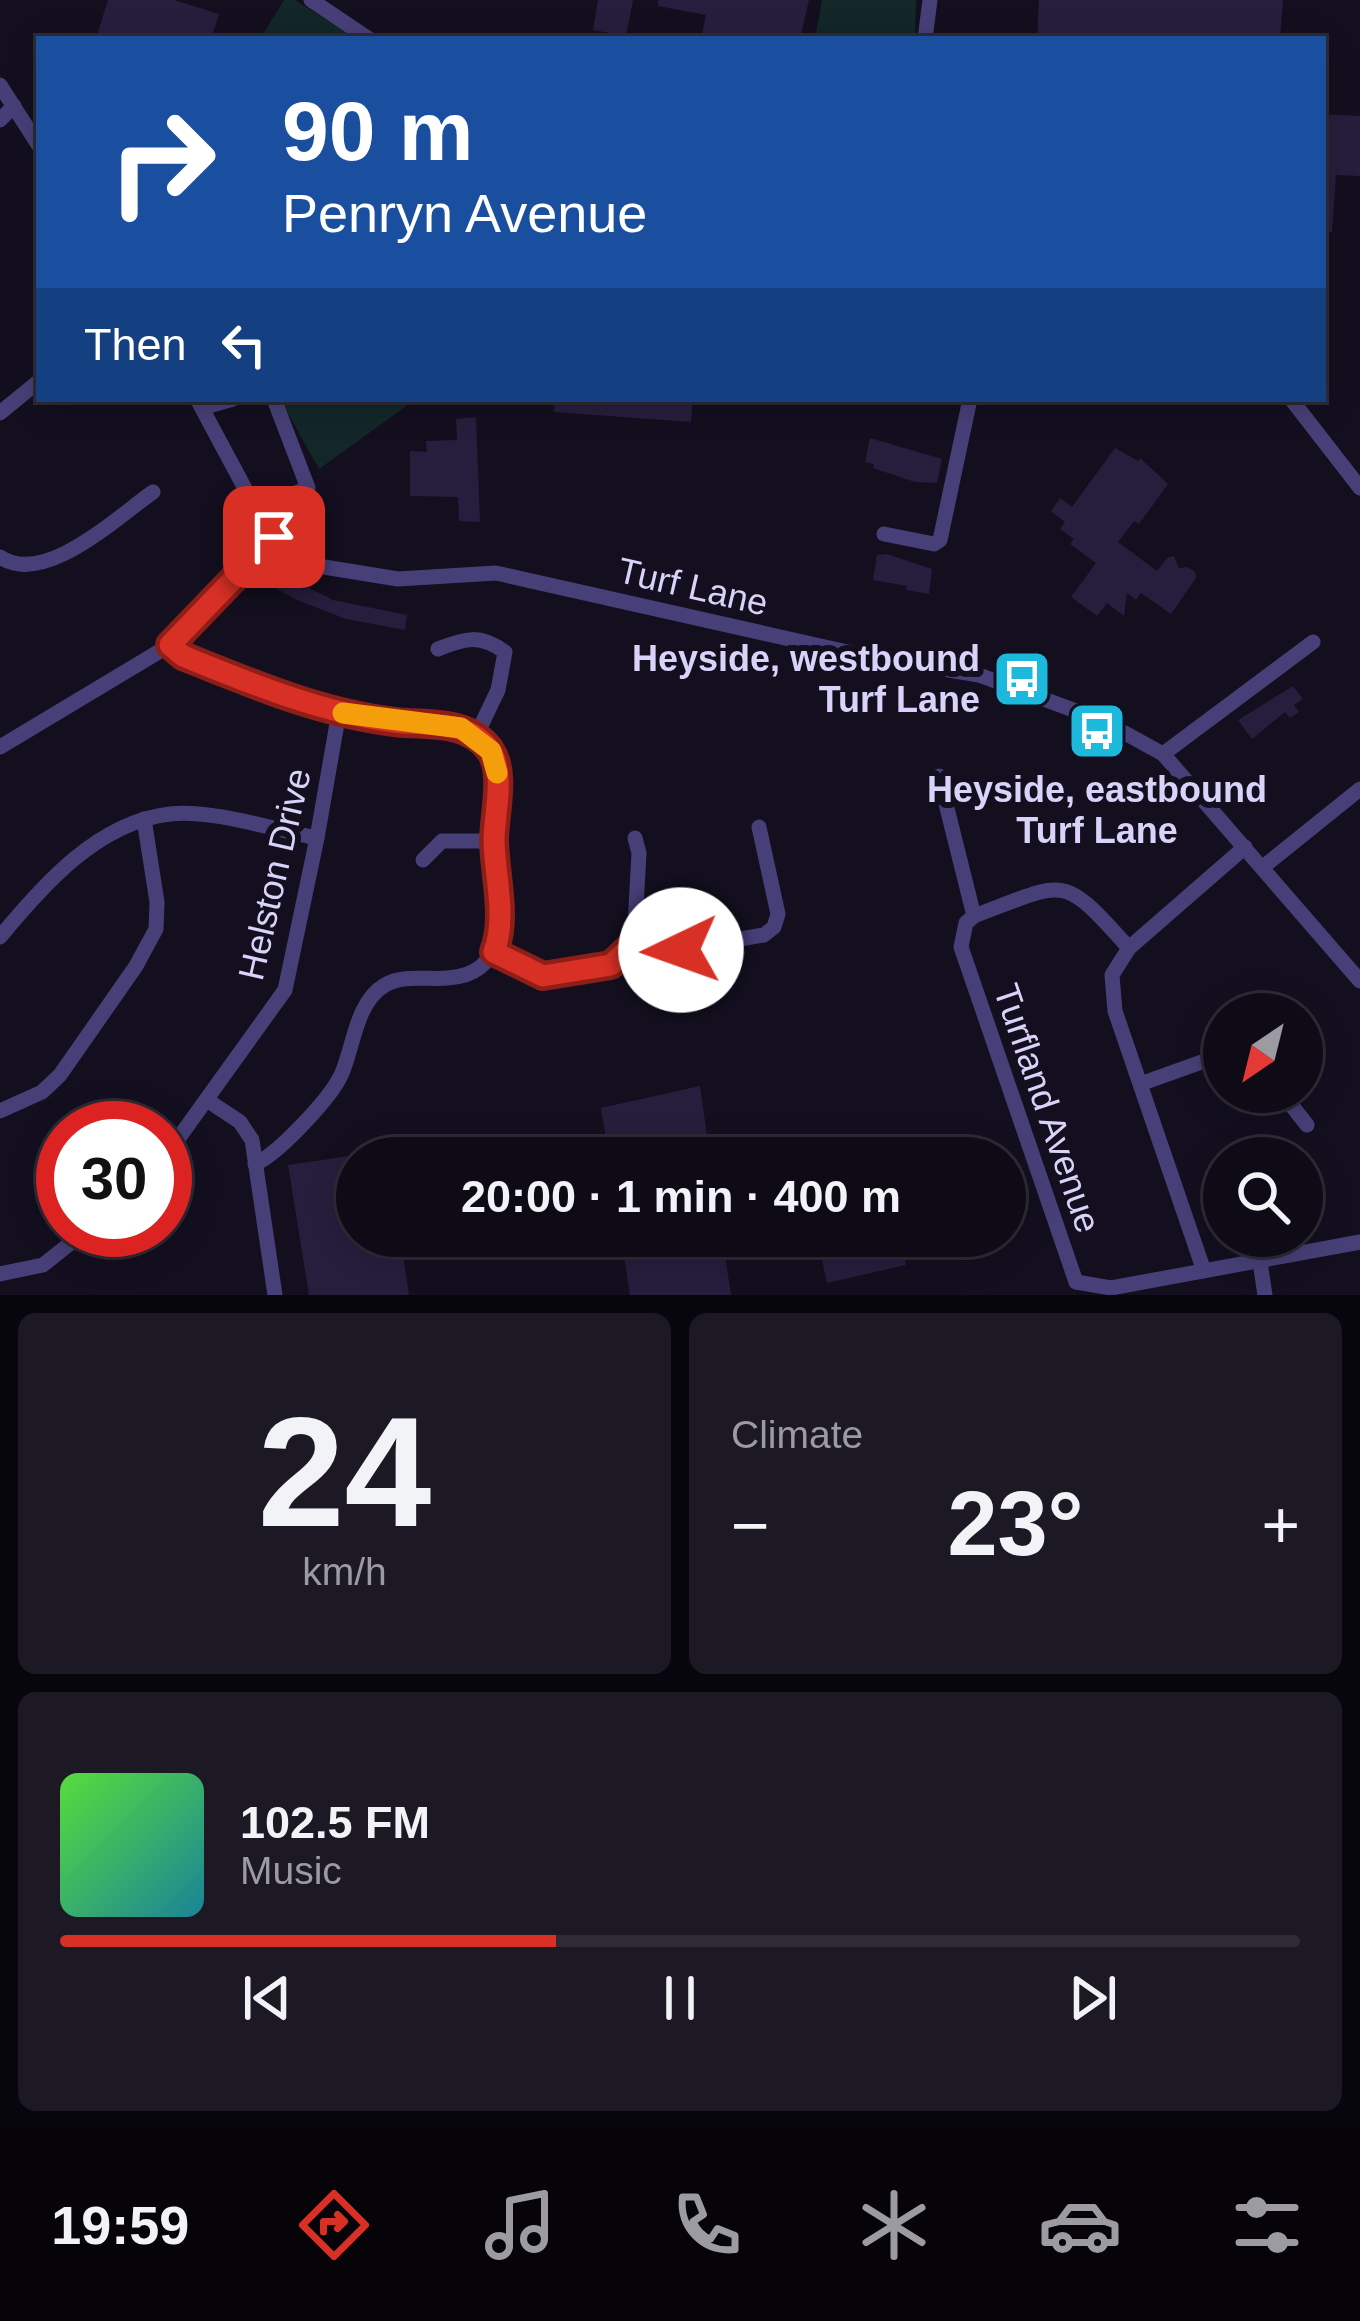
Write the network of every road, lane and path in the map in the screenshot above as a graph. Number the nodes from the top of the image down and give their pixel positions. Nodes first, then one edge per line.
1 (311, 0) edge
2 (929, 0) edge
3 (365, 36) edge
4 (925, 36) edge
5 (0, 85) edge
6 (14, 106) junction
7 (0, 120) edge
8 (36, 141) edge
9 (36, 383) edge
10 (275, 402) edge
11 (969, 402) edge
12 (1293, 402) edge
13 (199, 403) edge
14 (0, 413) edge
15 (1360, 488) edge
16 (153, 493) dead end
17 (254, 510) junction
18 (884, 534) dead end
19 (274, 537) junction
20 (0, 557) edge
21 (1313, 642) dead end
22 (170, 645) junction
23 (438, 650) dead end
24 (339, 712) junction
25 (476, 736) junction
26 (0, 746) edge
27 (1163, 754) junction
28 (939, 776) dead end
29 (1360, 789) edge
30 (144, 819) junction
31 (759, 827) dead end
32 (317, 838) junction
33 (634, 838) dead end
34 (494, 841) junction
35 (1246, 847) junction
36 (423, 860) dead end
37 (1263, 867) junction
38 (974, 916) junction
39 (0, 937) edge
40 (634, 943) junction
41 (1129, 948) junction
42 (494, 952) junction
43 (1360, 981) edge
44 (1203, 1062) edge
45 (1143, 1083) junction
46 (207, 1100) junction
47 (0, 1111) edge
48 (1297, 1113) edge
49 (192, 1120) edge
50 (1307, 1126) dead end
51 (255, 1164) junction
52 (1360, 1242) edge
53 (53, 1257) edge
54 (1260, 1262) junction
55 (1204, 1271) junction
56 (0, 1274) edge
57 (275, 1295) edge
58 (1264, 1295) edge

1 - 3 street
2 - 4 street
5 - 6 street
6 - 7 street
6 - 8 street
9 - 14 street
10 - 17 street
11 - 18 street
12 - 15 street
13 - 17 street, Turf Lane
16 - 20 street
17 - 19 street, Turf Lane
19 - 22 street
19 - 27 street, Turf Lane
21 - 27 street
22 - 24 street
22 - 26 street
23 - 25 street
24 - 25 street
24 - 32 street, Helston Drive
25 - 34 street
27 - 35 street, Turf Lane
28 - 38 street, Turfland Avenue
29 - 37 street
30 - 32 street
30 - 39 street
30 - 47 street
31 - 40 street
32 - 46 street, Helston Drive
33 - 40 street
34 - 36 street
34 - 42 street
35 - 37 street, Turf Lane
35 - 41 street
37 - 43 street, Turf Lane
38 - 41 street
38 - 55 street, Turfland Avenue
40 - 42 street
41 - 45 street
42 - 51 street
44 - 45 street
45 - 55 street
46 - 49 street, Helston Drive
46 - 51 street
48 - 50 street
51 - 57 street
52 - 54 street, Turfland Avenue
53 - 56 street
54 - 55 street, Turfland Avenue
54 - 58 street

